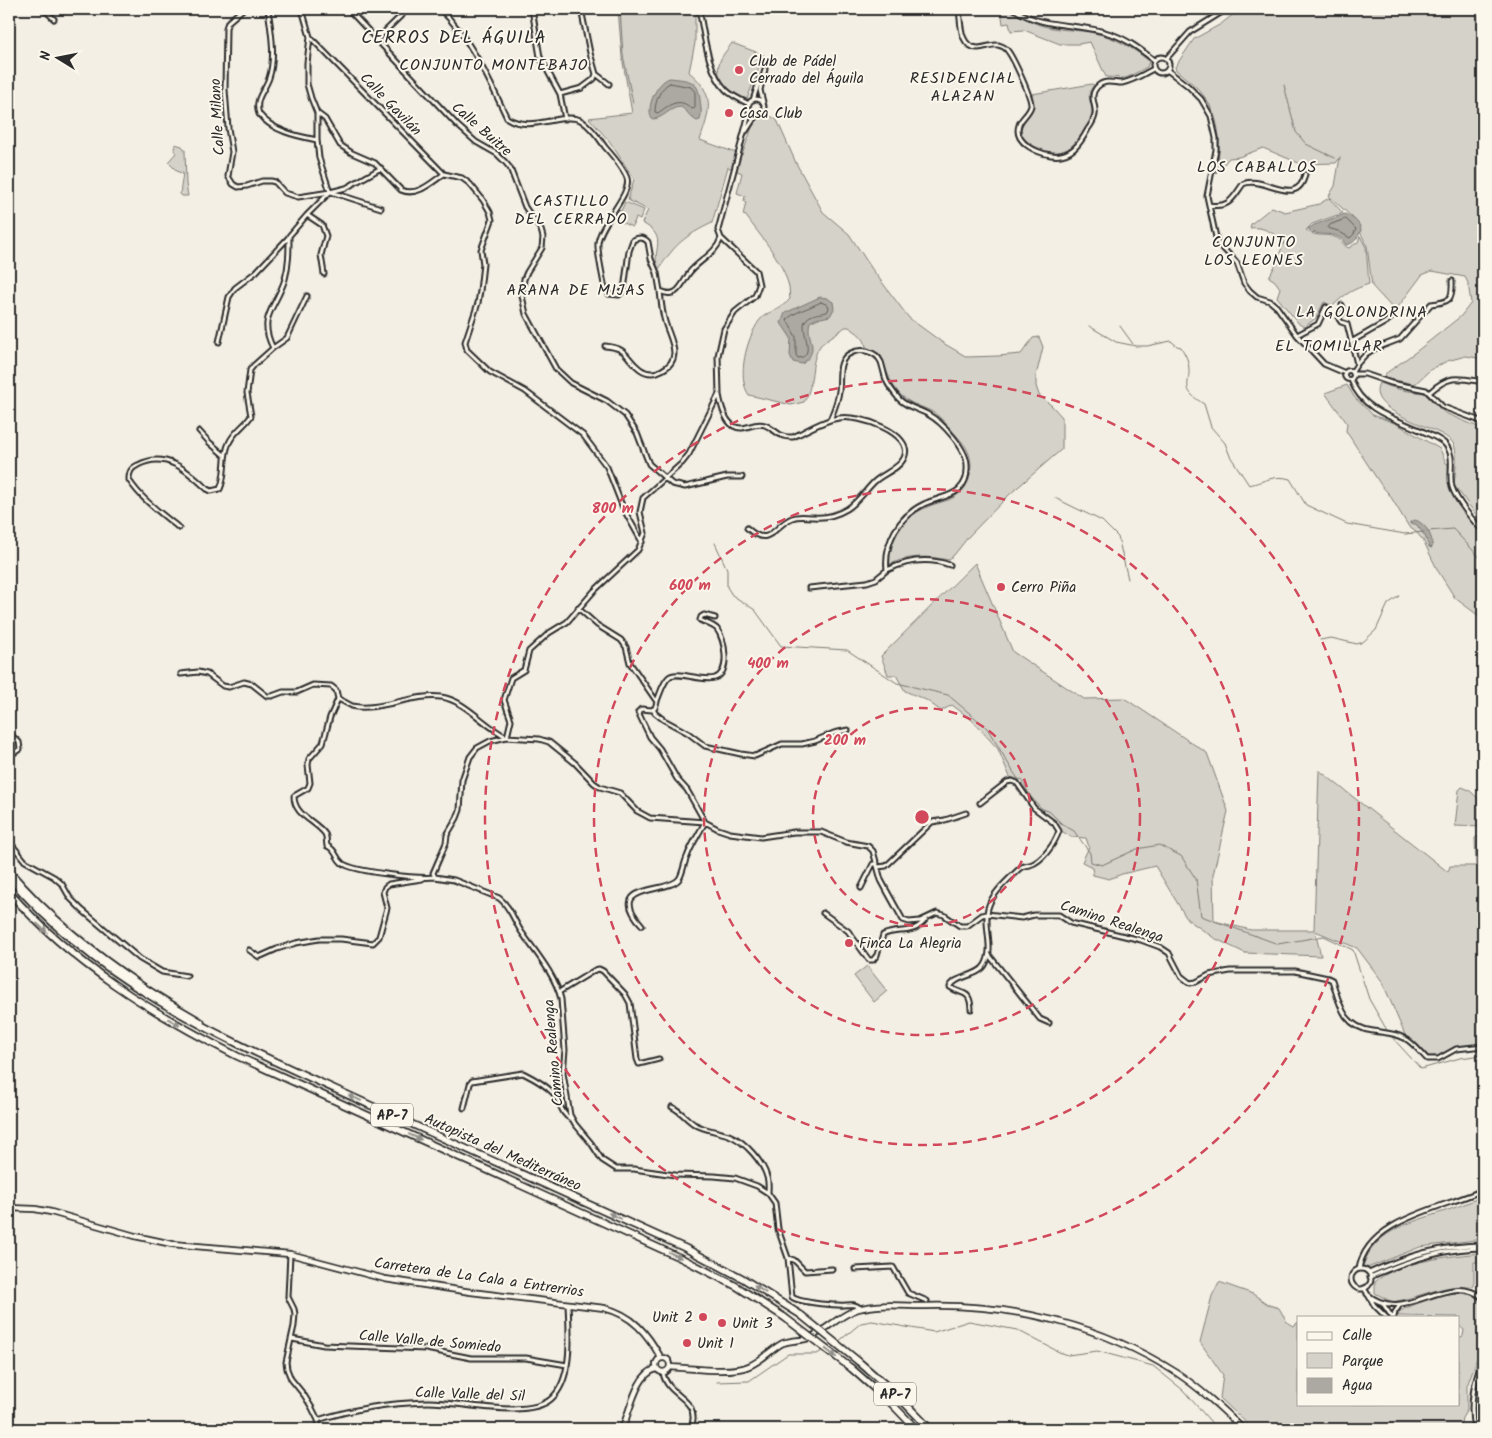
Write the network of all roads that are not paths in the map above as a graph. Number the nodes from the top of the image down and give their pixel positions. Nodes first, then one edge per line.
1 (44, 9) edge
2 (243, 9) edge
3 (268, 9) edge
4 (302, 9) edge
5 (348, 9) edge
6 (408, 9) edge
7 (440, 9) edge
8 (532, 9) edge
9 (581, 9) edge
10 (699, 9) edge
11 (959, 9) edge
12 (1014, 9) edge
13 (1227, 9) edge
14 (54, 19) dead end
15 (310, 37) junction
16 (376, 40) junction
17 (1166, 59) junction
18 (1154, 60) junction
19 (1153, 69) junction
20 (1167, 70) junction
21 (596, 74) junction
22 (609, 84) dead end
23 (560, 94) junction
24 (754, 100) junction
25 (762, 102) junction
26 (749, 104) junction
27 (750, 110) junction
28 (317, 113) junction
29 (757, 114) junction
30 (565, 118) junction
31 (742, 138) junction
32 (317, 140) junction
33 (381, 168) junction
34 (444, 174) junction
35 (1305, 174) dead end
36 (330, 192) junction
37 (1209, 205) junction
38 (382, 208) dead end
39 (307, 215) junction
40 (289, 236) junction
41 (721, 238) junction
42 (324, 274) dead end
43 (1452, 281) dead end
44 (660, 291) junction
45 (307, 296) dead end
46 (1342, 305) dead end
47 (1326, 308) dead end
48 (1392, 317) dead end
49 (1297, 335) junction
50 (219, 342) dead end
51 (1351, 342) junction
52 (606, 346) dead end
53 (273, 348) junction
54 (1357, 364) junction
55 (1352, 373) junction
56 (1345, 374) junction
57 (1351, 380) junction
58 (1483, 382) edge
59 (1430, 392) junction
60 (719, 394) junction
61 (830, 420) junction
62 (1483, 422) edge
63 (199, 431) dead end
64 (224, 455) junction
65 (742, 477) dead end
66 (665, 479) junction
67 (179, 528) dead end
68 (748, 528) dead end
69 (1483, 531) edge
70 (642, 543) junction
71 (950, 565) dead end
72 (887, 570) junction
73 (809, 588) dead end
74 (578, 608) junction
75 (715, 618) dead end
76 (181, 674) dead end
77 (338, 699) junction
78 (657, 702) junction
79 (653, 710) junction
80 (848, 730) dead end
81 (9, 733) edge
82 (507, 737) junction
83 (9, 756) edge
84 (980, 803) dead end
85 (966, 813) dead end
86 (705, 822) junction
87 (9, 841) edge
88 (878, 865) junction
89 (9, 871) edge
90 (435, 876) junction
91 (9, 877) edge
92 (427, 878) junction
93 (861, 888) dead end
94 (9, 892) edge
95 (822, 913) dead end
96 (987, 914) junction
97 (926, 918) junction
98 (642, 926) dead end
99 (249, 950) dead end
100 (989, 954) junction
101 (187, 976) dead end
102 (559, 992) junction
103 (971, 1009) dead end
104 (1049, 1023) dead end
105 (237, 1044) junction
106 (1483, 1046) edge
107 (659, 1059) dead end
108 (672, 1107) dead end
109 (464, 1108) dead end
110 (572, 1119) junction
111 (1483, 1190) edge
112 (768, 1193) junction
113 (9, 1208) edge
114 (1483, 1246) edge
115 (290, 1254) junction
116 (788, 1258) junction
117 (832, 1269) dead end
118 (855, 1269) dead end
119 (1359, 1269) junction
120 (1369, 1275) junction
121 (1364, 1288) junction
122 (1368, 1294) junction
123 (1483, 1298) edge
124 (927, 1301) dead end
125 (568, 1304) junction
126 (1383, 1304) junction
127 (1400, 1305) junction
128 (860, 1308) junction
129 (1385, 1316) edge
130 (1392, 1316) edge
131 (1393, 1316) edge
132 (292, 1339) junction
133 (1483, 1357) edge
134 (661, 1358) junction
135 (567, 1365) junction
136 (670, 1367) junction
137 (656, 1368) junction
138 (663, 1373) junction
139 (318, 1420) junction
140 (319, 1429) edge
141 (622, 1429) edge
142 (691, 1429) edge
143 (916, 1429) edge
144 (930, 1429) edge
145 (1243, 1429) edge
146 (1474, 1429) edge

1 - 14 street
2 - 36 street, Calle Milano
3 - 32 street
4 - 15 street
5 - 16 street, Calle Buitre
6 - 16 street
7 - 30 street
8 - 23 street
9 - 21 street
10 - 26 street
11 - 19 street
12 - 18 street
13 - 17 street
15 - 28 street
15 - 34 street, Calle Gavilán
16 - 66 street, Calle Buitre
17 - 18 street
17 - 20 street
18 - 19 street
19 - 20 street
20 - 37 street
21 - 22 street
21 - 23 street
23 - 30 street
24 - 25 street
24 - 25 street
24 - 26 street
25 - 29 street
26 - 27 street
27 - 29 street
27 - 31 street
28 - 32 street
28 - 33 street
29 - 31 street
30 - 44 street
31 - 41 street
32 - 36 street
33 - 34 street
33 - 36 street
34 - 70 street
35 - 37 street
36 - 38 street
36 - 39 street
37 - 49 street
39 - 40 street
39 - 42 street
40 - 50 street
40 - 53 street
41 - 44 street
41 - 60 street
43 - 54 street
44 - 52 street
45 - 53 street
46 - 51 street
47 - 49 street
48 - 51 street
49 - 56 street
51 - 54 street
53 - 64 street
54 - 55 street
55 - 56 street
55 - 57 street
55 - 59 street
56 - 57 street
57 - 69 street
58 - 59 street
59 - 62 street
60 - 61 street
60 - 66 street
61 - 68 street
61 - 72 street
63 - 64 street
64 - 67 street
65 - 66 street
66 - 70 street
70 - 74 street
71 - 72 street
72 - 73 street
74 - 78 street
74 - 82 street
75 - 78 street
76 - 77 street
77 - 82 street
77 - 92 street
78 - 79 street
79 - 80 street
79 - 86 street
81 - 83 street
82 - 86 street
82 - 90 street
84 - 96 street
85 - 88 street
86 - 88 street
86 - 98 street
87 - 101 street
88 - 93 street
88 - 97 street
89 - 105 highway
90 - 92 street
90 - 102 street, Camino Realenga
91 - 105 highway, Autopista del Mediterráneo / AP-7
92 - 99 street
94 -> 143 highway, Autopista del Mediterráneo / AP-7, bridge
95 - 97 street
96 - 97 street
96 - 100 street
96 - 106 street, Camino Realenga
100 - 103 street
100 - 104 street
102 - 107 street
102 - 110 street, Camino Realenga
144 -> 105 highway, Autopista del Mediterráneo / AP-7, bridge
108 - 112 street
109 - 110 street
110 - 112 street, Camino Realenga
111 - 119 street
112 - 116 street
113 - 115 street, Carretera de La Cala a Entrerrios
114 - 120 street
115 - 125 street, Carretera de La Cala a Entrerrios
115 - 132 street
116 - 117 street
116 - 128 street
118 - 124 street
119 - 120 street
119 - 121 street
120 - 121 street
121 - 122 street
122 - 126 street
122 - 129 street
123 - 127 street
125 - 134 street, Carretera de La Cala a Entrerrios
125 - 135 street, Calle Valle del Sil
126 - 127 street
126 - 130 street
127 - 131 street
128 - 136 street
128 - 145 street
132 - 135 street, Calle Valle de Somiedo
132 - 139 street
133 - 146 street
134 - 136 street
134 - 137 street
135 - 139 street, Calle Valle del Sil
136 - 138 street
137 - 138 street
137 - 141 street
138 - 142 street
139 - 140 street

